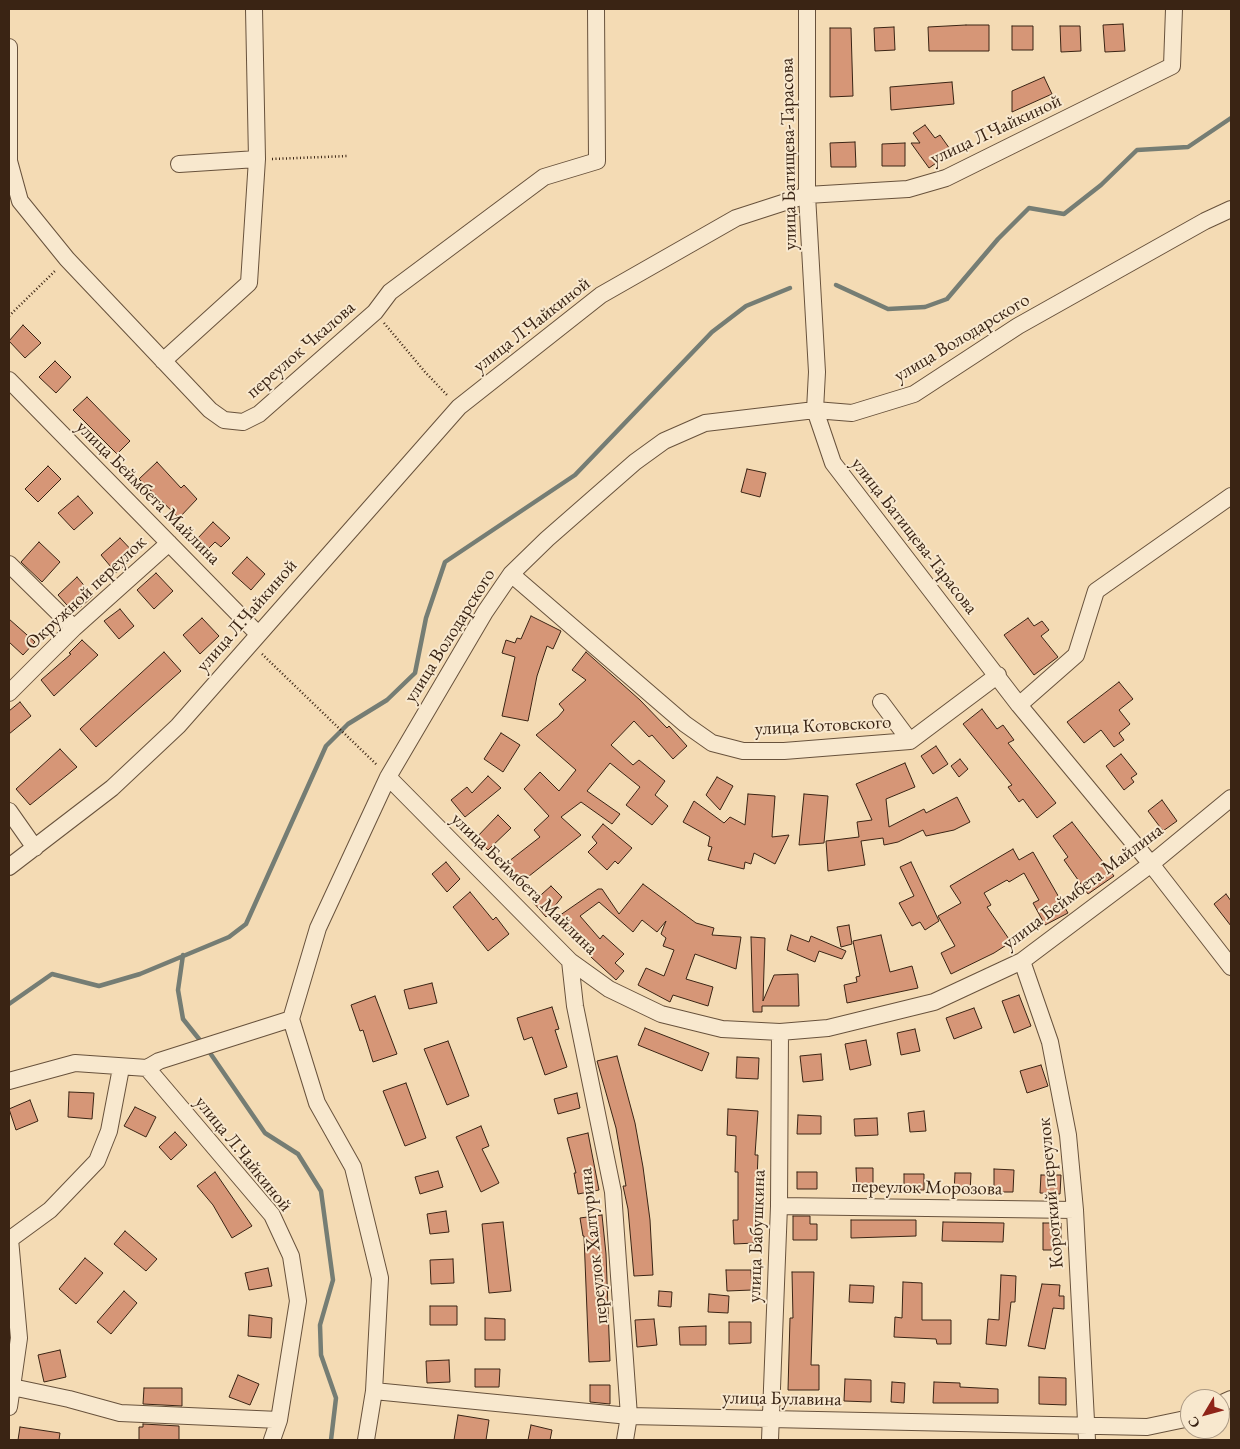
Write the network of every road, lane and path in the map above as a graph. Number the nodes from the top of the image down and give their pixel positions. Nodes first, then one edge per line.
1 (254, 9) edge
2 (596, 9) edge
3 (807, 9) edge
4 (1174, 9) edge
5 (9, 47) edge
6 (348, 156) dead end
7 (257, 159) junction
8 (179, 164) dead end
9 (807, 195) junction
10 (1231, 209) edge
11 (67, 259) junction
12 (375, 312) junction
13 (9, 316) edge
14 (163, 361) junction
15 (9, 380) edge
16 (459, 407) junction
17 (815, 410) junction
18 (1231, 496) edge
19 (169, 544) junction
20 (9, 564) edge
21 (511, 574) junction
22 (74, 628) junction
23 (254, 638) junction
24 (998, 675) junction
25 (9, 693) edge
26 (881, 702) dead end
27 (1019, 705) junction
28 (910, 741) junction
29 (388, 777) junction
30 (1231, 798) edge
31 (9, 811) edge
32 (35, 848) junction
33 (1151, 864) junction
34 (9, 867) edge
35 (570, 961) junction
36 (1022, 961) junction
37 (1231, 967) edge
38 (291, 1019) junction
39 (780, 1032) junction
40 (121, 1068) junction
41 (147, 1068) junction
42 (9, 1081) edge
43 (779, 1206) junction
44 (1075, 1210) junction
45 (9, 1239) edge
46 (10, 1387) edge
47 (374, 1392) junction
48 (9, 1407) edge
49 (628, 1416) junction
50 (770, 1418) junction
51 (279, 1420) junction
52 (1180, 1420) edge
53 (1087, 1433) edge
54 (272, 1440) edge
55 (366, 1440) edge
56 (625, 1440) edge
57 (770, 1440) edge

1 - 7 street
2 - 12 street, переулок Чкалова
3 - 9 street, улица Батищева-Тарасова
4 - 9 street, улица Л.Чайкиной
5 - 11 street, переулок Чкалова
6 - 7 path
7 - 8 street
7 - 14 street
9 - 16 street, улица Л.Чайкиной
9 - 17 street, улица Батищева-Тарасова
10 - 17 street, улица Володарского
11 - 13 path
11 - 14 street, переулок Чкалова
12 - 14 street, переулок Чкалова
12 - 16 path
15 - 19 street, улица Беймбета Майлина
16 - 23 street, улица Л.Чайкиной
17 - 21 street, улица Володарского
17 - 24 street, улица Батищева-Тарасова
18 - 27 street
19 - 22 street, Окружной переулок
19 - 23 street, улица Беймбета Майлина
20 - 22 street
21 - 28 street, улица Котовского
21 - 29 street, улица Володарского
22 - 25 street, Окружной переулок
23 - 29 path
23 - 32 street, улица Л.Чайкиной
24 - 27 street, улица Батищева-Тарасова
24 - 28 street, улица Котовского
26 - 28 street
27 - 33 street, улица Батищева-Тарасова
29 - 35 street, улица Беймбета Майлина
29 - 38 street, улица Володарского
30 - 33 street, улица Беймбета Майлина
31 - 32 street
32 - 34 street, улица Л.Чайкиной
33 - 36 street, улица Беймбета Майлина
33 - 37 street, улица Батищева-Тарасова
35 - 39 street, улица Беймбета Майлина
35 - 49 street, переулок Халтурина
36 - 39 street, улица Беймбета Майлина
36 - 44 street, Короткий переулок
38 - 41 street
38 - 47 street
39 - 43 street, улица Бабушкина
40 - 41 street
40 - 42 street
40 - 45 street
41 - 51 street, улица Л.Чайкиной
43 - 44 street, переулок Морозова
43 - 50 street, улица Бабушкина
44 - 53 street, Короткий переулок
45 - 46 street
46 - 48 street
46 - 51 street
47 - 49 street, улица Булавина
47 - 55 street
49 - 50 street, улица Булавина
49 - 56 street, переулок Халтурина
50 - 53 street, улица Булавина
50 - 57 street, улица Бабушкина
51 - 54 street, улица Л.Чайкиной
52 - 53 street, улица Булавина

